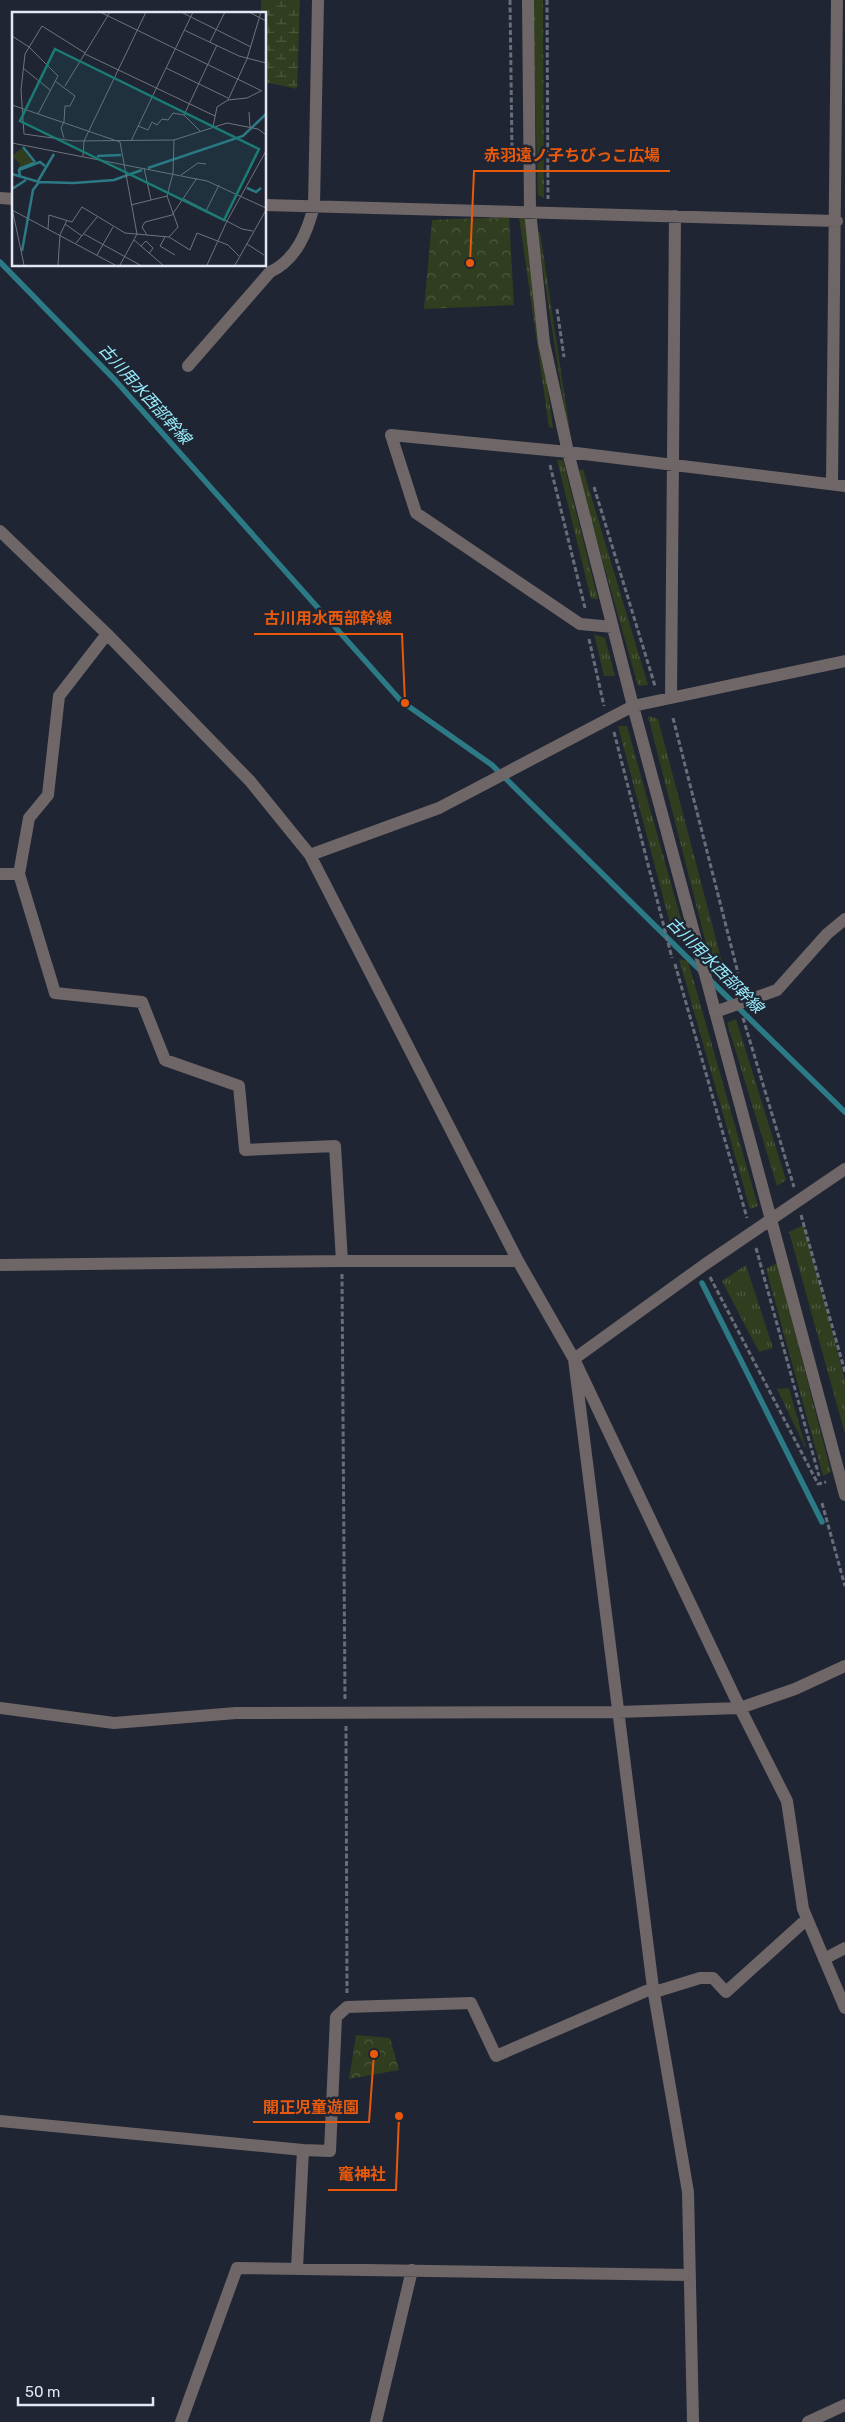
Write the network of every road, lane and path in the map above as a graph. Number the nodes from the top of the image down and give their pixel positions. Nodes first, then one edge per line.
1 (318, 0) edge
2 (510, 0) edge
3 (528, 0) edge
4 (547, 0) edge
5 (837, 0) edge
6 (512, 158) dead end
7 (548, 204) dead end
8 (266, 205) edge
9 (314, 206) junction
10 (530, 211) junction
11 (675, 216) junction
12 (837, 221) junction
13 (557, 306) dead end
14 (565, 364) dead end
15 (188, 366) dead end
16 (568, 452) junction
17 (550, 462) dead end
18 (673, 465) junction
19 (839, 485) edge
20 (594, 486) dead end
21 (2, 536) edge
22 (584, 608) dead end
23 (613, 627) junction
24 (107, 634) junction
25 (588, 634) dead end
26 (845, 661) edge
27 (655, 687) dead end
28 (671, 698) junction
29 (633, 706) junction
30 (605, 708) dead end
31 (673, 718) dead end
32 (612, 725) dead end
33 (310, 855) junction
34 (0, 874) edge
35 (19, 874) junction
36 (845, 920) edge
37 (672, 958) dead end
38 (675, 964) dead end
39 (738, 972) dead end
40 (715, 1012) junction
41 (742, 1018) dead end
42 (845, 1168) edge
43 (798, 1202) junction
44 (771, 1221) junction
45 (752, 1234) junction
46 (342, 1261) junction
47 (518, 1261) junction
48 (0, 1265) edge
49 (704, 1265) junction
50 (574, 1360) junction
51 (845, 1372) edge
52 (819, 1476) dead end
53 (840, 1479) junction
54 (845, 1495) edge
55 (822, 1503) dead end
56 (845, 1586) edge
57 (845, 1666) edge
58 (0, 1708) edge
59 (740, 1708) junction
60 (616, 1712) junction
61 (346, 1713) junction
62 (807, 1919) junction
63 (845, 1948) edge
64 (824, 1959) junction
65 (653, 1991) junction
66 (347, 2007) junction
67 (845, 2008) edge
68 (0, 2121) edge
69 (303, 2150) junction
70 (297, 2268) junction
71 (412, 2270) junction
72 (690, 2276) junction
73 (845, 2405) edge
74 (181, 2422) edge
75 (376, 2422) edge
76 (693, 2422) edge
77 (808, 2422) edge

1 - 9 street
2 - 6 path
3 - 10 street
4 - 7 path
5 - 12 street
8 - 9 street
9 - 10 street
9 - 15 street
10 - 11 street
10 - 16 street
11 - 12 street
11 - 18 street
12 - 19 street
13 - 14 path
16 - 18 street
16 - 23 street
16 - 23 street
17 - 22 path
18 - 19 street
18 - 28 street
20 - 27 path
21 - 24 street
23 - 29 street
24 - 33 street
24 - 35 street
25 - 30 path
26 - 28 street
28 - 29 street
29 - 33 street
29 - 40 street
31 - 39 path
32 - 37 path
33 - 47 street
34 - 35 street
35 - 46 street
36 - 40 street
38 - 45 path
40 - 44 street
41 - 43 path
42 - 43 street
43 - 44 street
43 - 51 path
44 - 45 street
44 - 53 street
45 - 49 street
45 - 52 path
46 - 47 street
46 - 48 street
46 - 61 path
47 - 50 street
49 - 50 street
49 - 53 path
50 - 59 street
50 - 60 street
53 - 54 street
55 - 56 path
57 - 59 street
58 - 61 street
59 - 60 street
59 - 62 street
60 - 61 street
60 - 65 street
61 - 66 path
62 - 64 street
62 - 65 street
63 - 64 street
64 - 67 street
65 - 66 street
65 - 72 street
66 - 69 street
68 - 69 street
69 - 70 street
70 - 71 street
70 - 74 street
71 - 72 street
71 - 75 street
72 - 76 street
73 - 77 street

